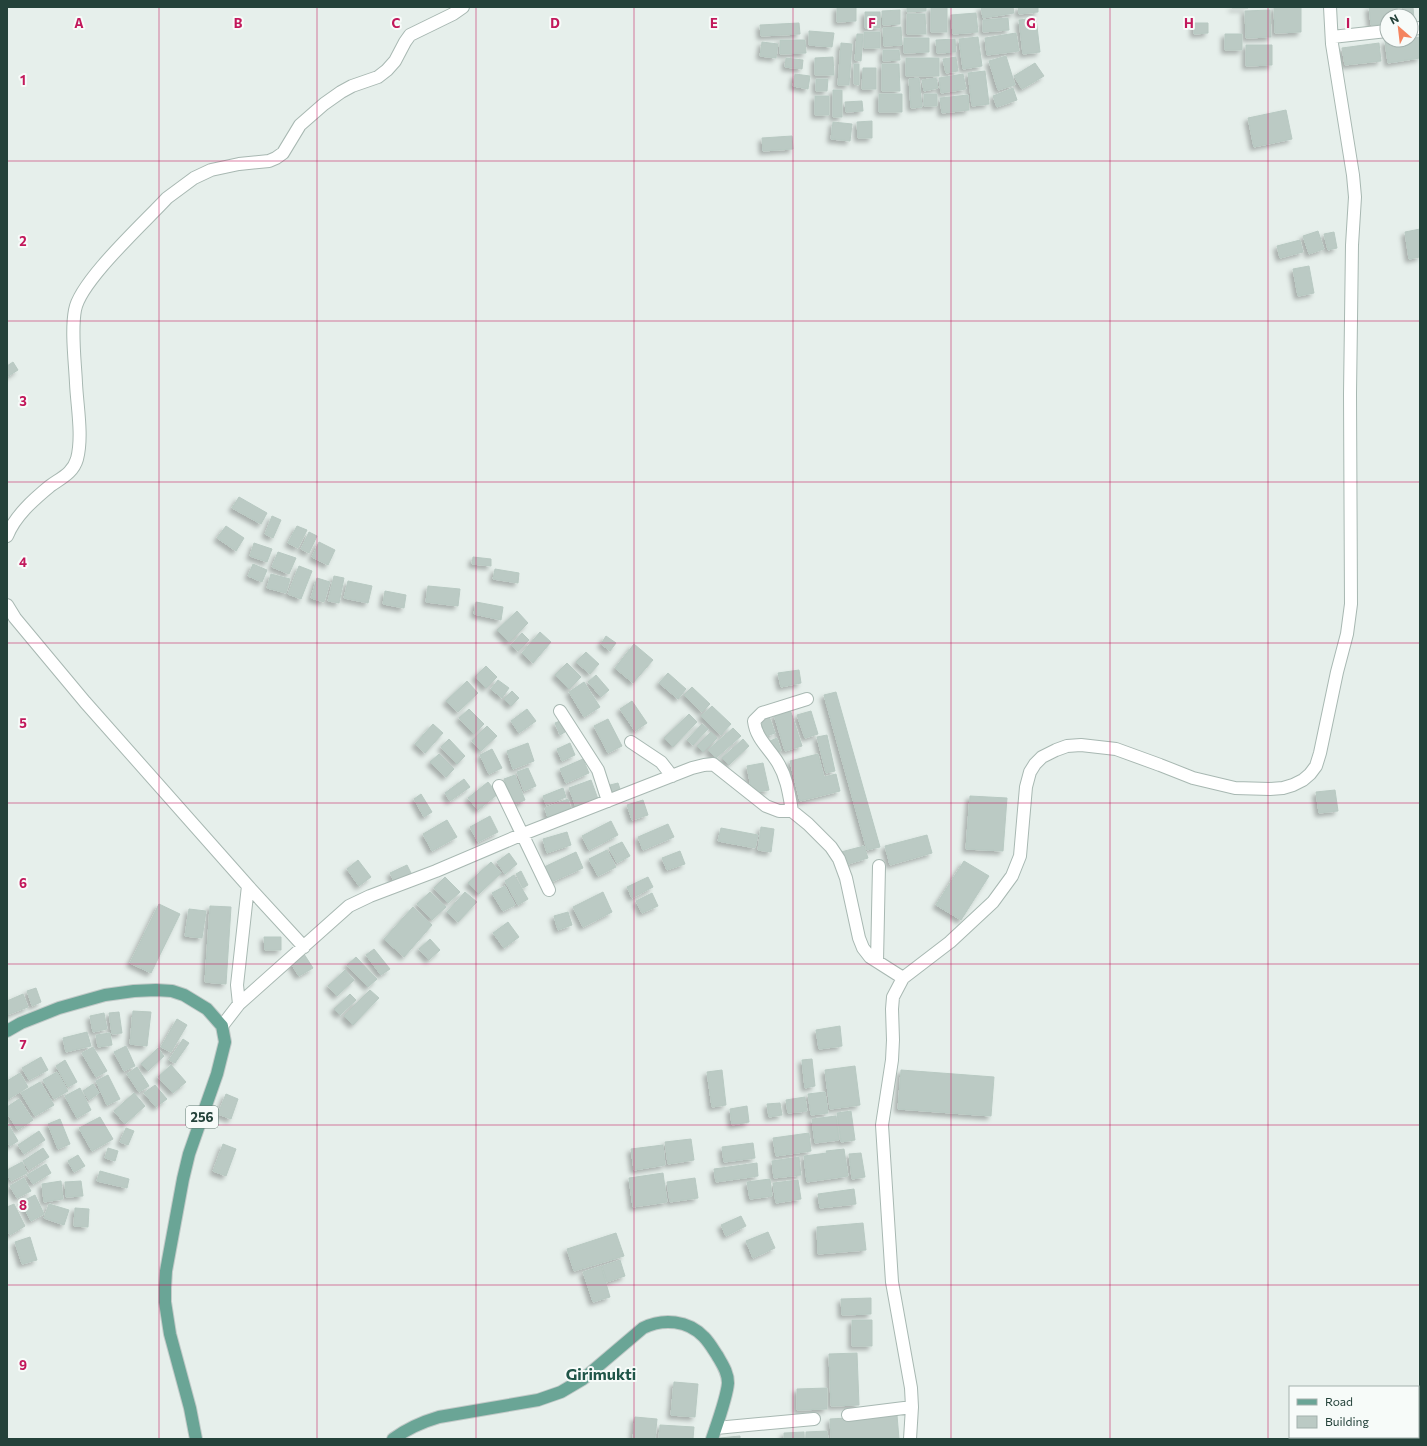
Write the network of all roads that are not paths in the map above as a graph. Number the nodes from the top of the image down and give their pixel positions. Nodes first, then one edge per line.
1 (463, 7) edge
2 (1330, 7) edge
3 (1379, 32) edge
4 (1332, 37) junction
5 (7, 536) edge
6 (7, 605) edge
7 (807, 699) dead end
8 (560, 711) dead end
9 (632, 742) dead end
10 (672, 776) junction
11 (499, 786) dead end
12 (608, 801) junction
13 (792, 810) junction
14 (523, 834) junction
15 (879, 866) dead end
16 (248, 886) junction
17 (549, 890) dead end
18 (304, 947) junction
19 (877, 961) junction
20 (903, 978) junction
21 (239, 1004) junction
22 (222, 1026) junction
23 (7, 1030) edge
24 (912, 1407) junction
25 (848, 1415) dead end
26 (814, 1419) dead end
27 (714, 1433) edge
28 (196, 1439) edge
29 (393, 1439) edge
30 (910, 1439) edge

1 - 5 street
2 - 4 street
3 - 4 street
4 - 20 street
6 - 16 street
7 - 13 street
8 - 12 street
9 - 10 street
10 - 12 street
10 - 13 street
11 - 14 street
12 - 14 street
13 - 19 street
14 - 17 street
14 - 18 street
15 - 19 street
16 - 18 street
16 - 21 street
18 - 21 street
19 - 20 street
20 - 24 street
21 - 22 street
22 - 23 main road
22 - 28 main road, 256
24 - 25 street
24 - 30 street
26 - 27 street
27 - 29 main road

